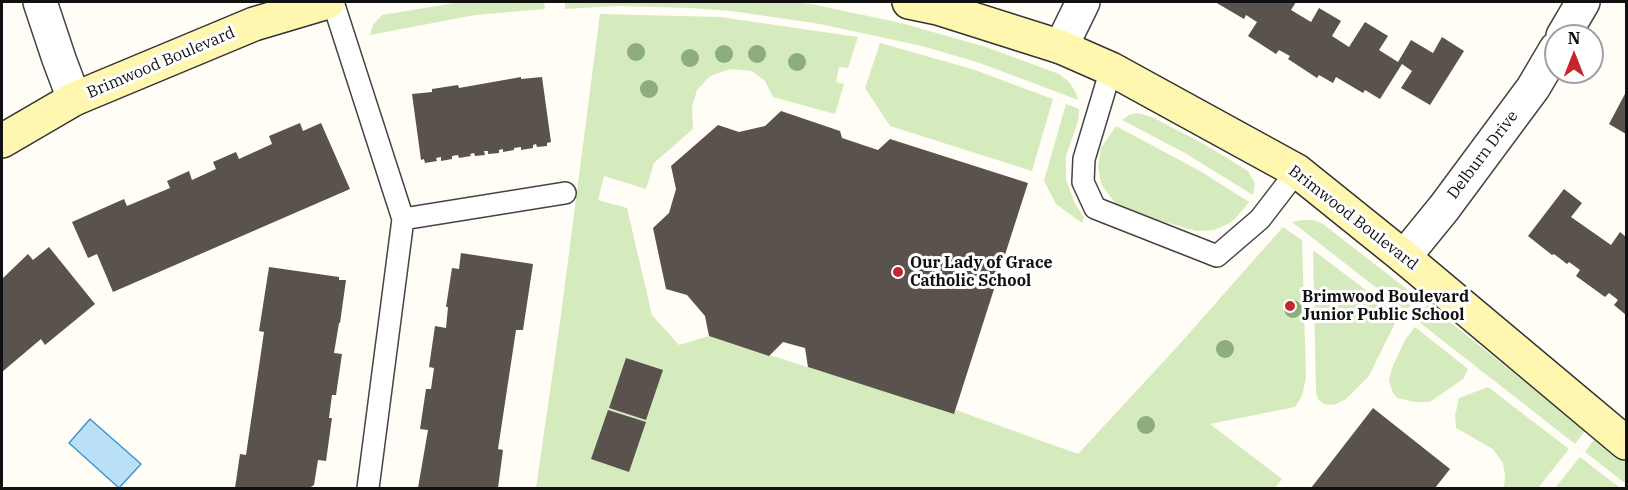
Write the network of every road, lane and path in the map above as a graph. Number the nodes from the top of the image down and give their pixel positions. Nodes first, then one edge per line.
1 (40, 2) edge
2 (328, 2) edge
3 (333, 2) edge
4 (909, 2) edge
5 (1083, 2) edge
6 (1583, 2) edge
7 (1570, 24) edge
8 (1062, 47) junction
9 (1544, 68) edge
10 (1111, 69) junction
11 (75, 99) junction
12 (2, 141) edge
13 (1297, 171) junction
14 (565, 193) dead end
15 (403, 219) junction
16 (1404, 257) junction
17 (1626, 443) edge
18 (368, 489) edge

1 - 11 street
2 - 11 street, Brimwood Boulevard
3 - 15 lane
4 - 8 street, Brimwood Boulevard
5 - 8 street
6 - 7 street
8 - 10 street, Brimwood Boulevard
9 - 16 street, Delburn Drive
10 - 13 street, Brimwood Boulevard
10 - 13 lane
11 - 12 street, Brimwood Boulevard
13 - 16 street, Brimwood Boulevard
14 - 15 lane
15 - 18 lane
16 - 17 street, Brimwood Boulevard

